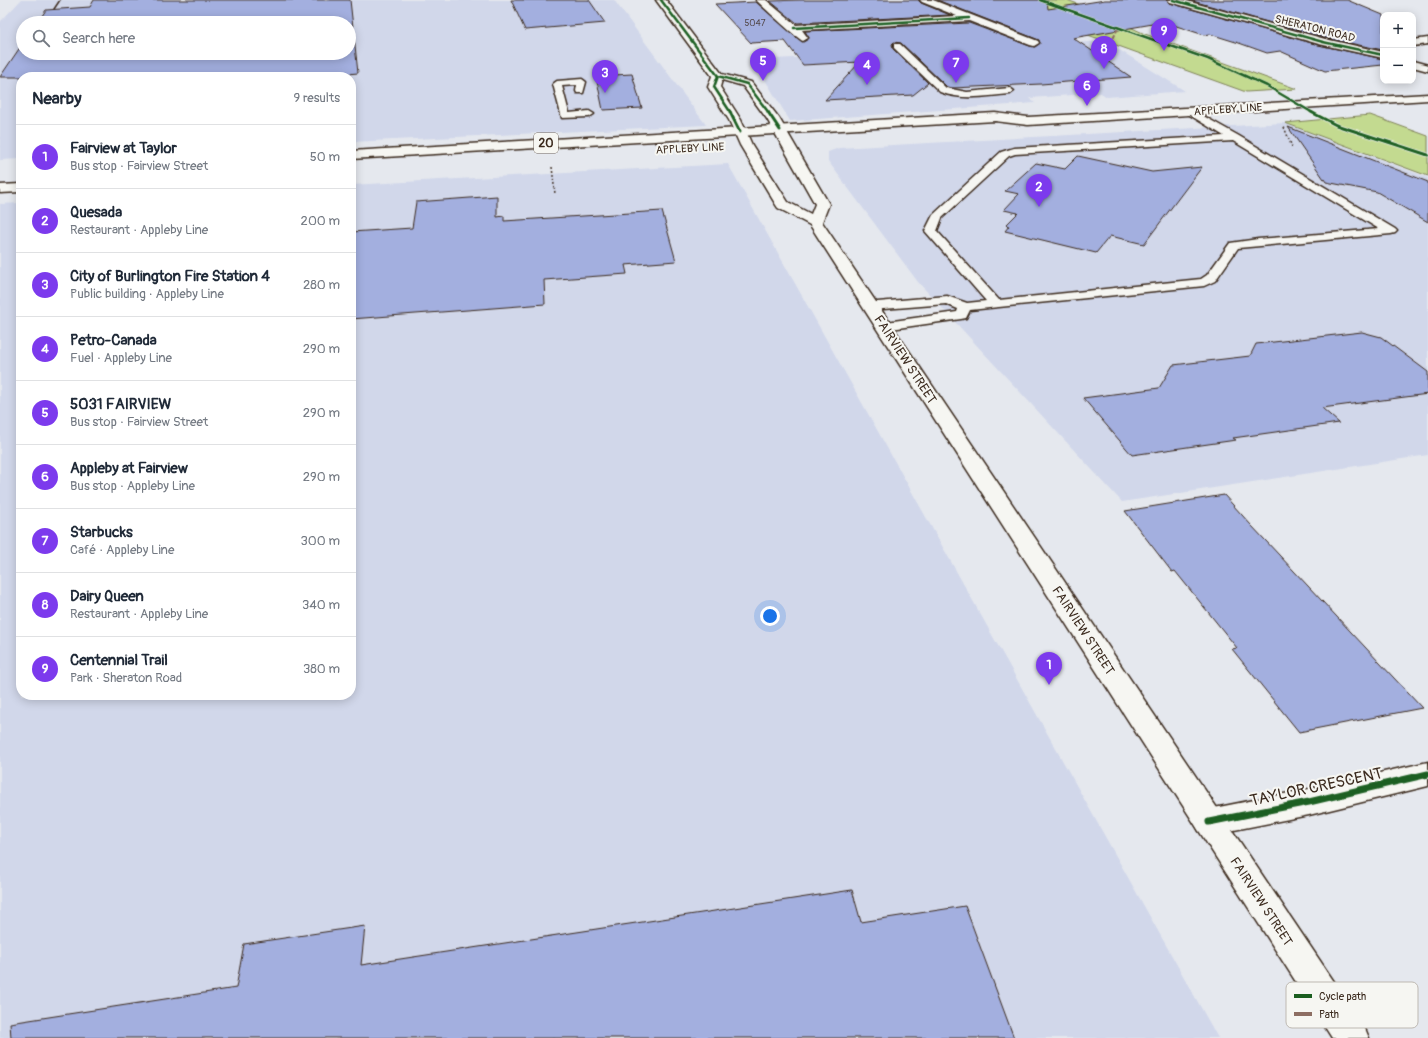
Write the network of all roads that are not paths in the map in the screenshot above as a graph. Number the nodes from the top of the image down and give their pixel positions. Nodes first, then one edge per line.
1 (661, 0) edge
2 (762, 0) edge
3 (925, 0) edge
4 (1173, 0) edge
5 (969, 18) junction
6 (794, 28) junction
7 (805, 40) dead end
8 (1428, 41) edge
9 (1034, 43) dead end
10 (1416, 43) edge
11 (897, 46) dead end
12 (1380, 54) edge
13 (1416, 65) edge
14 (1428, 68) edge
15 (718, 76) junction
16 (580, 91) dead end
17 (1010, 91) dead end
18 (1428, 97) edge
19 (1191, 112) junction
20 (589, 114) dead end
21 (1028, 121) junction
22 (780, 130) junction
23 (740, 132) junction
24 (901, 135) dead end
25 (1236, 138) junction
26 (801, 141) dead end
27 (780, 143) junction
28 (356, 154) edge
29 (16, 188) edge
30 (0, 189) edge
31 (815, 222) junction
32 (996, 304) junction
33 (966, 307) junction
34 (878, 316) junction
35 (1428, 774) edge
36 (1209, 822) junction
37 (1315, 982) edge
38 (1345, 1028) edge
39 (1352, 1038) edge

1 - 15 main road
2 - 6 main road
3 - 5 main road
4 - 12 main road, SHERATON ROAD
5 - 6 main road
5 - 9 main road
6 - 7 main road
8 - 10 main road
11 - 17 lane
13 - 14 main road
15 - 22 main road
15 - 23 main road, FAIRVIEW STREET
16 - 20 lane
18 - 19 main road, APPLEBY LINE
19 - 21 main road, APPLEBY LINE
19 - 25 lane
21 - 22 main road, APPLEBY LINE
21 - 24 main road, APPLEBY LINE
22 - 23 main road, APPLEBY LINE / 20
22 - 27 main road
23 - 28 main road, APPLEBY LINE / 20
23 - 31 main road, FAIRVIEW STREET
25 - 32 lane
25 - 32 lane
26 - 27 main road
27 - 31 main road
29 - 30 main road
31 - 34 main road, FAIRVIEW STREET
32 - 33 lane
33 - 34 lane
33 - 34 lane
34 - 36 main road, FAIRVIEW STREET
35 - 36 main road, TAYLOR CRESCENT
36 - 37 main road, FAIRVIEW STREET
38 - 39 main road, FAIRVIEW STREET

